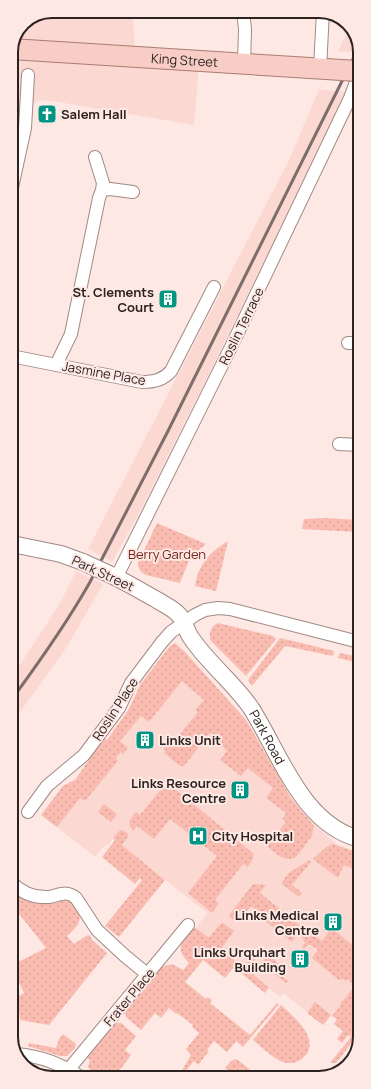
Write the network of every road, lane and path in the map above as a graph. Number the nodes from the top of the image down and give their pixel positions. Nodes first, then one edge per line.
1 (244, 18) edge
2 (323, 18) edge
3 (18, 49) edge
4 (244, 64) junction
5 (323, 69) junction
6 (353, 71) edge
7 (28, 75) dead end
8 (353, 90) edge
9 (95, 157) dead end
10 (18, 158) edge
11 (102, 190) junction
12 (132, 192) dead end
13 (214, 287) dead end
14 (18, 357) edge
15 (56, 365) junction
16 (339, 444) dead end
17 (353, 445) edge
18 (18, 545) edge
19 (113, 576) junction
20 (185, 622) junction
21 (353, 640) edge
22 (28, 812) dead end
23 (353, 837) edge
24 (18, 888) edge
25 (188, 925) dead end
26 (148, 974) junction
27 (23, 1055) edge
28 (69, 1069) junction
29 (72, 1071) edge

1 - 4 street
2 - 5 street
3 - 4 main road, King Street
4 - 5 main road, King Street
5 - 6 main road, King Street, bridge
7 - 10 street
8 - 19 street, Roslin Terrace
9 - 11 street
11 - 12 street
11 - 15 street
13 - 15 street, Jasmine Place
14 - 15 street, Jasmine Place
16 - 17 street
18 - 19 street, Park Street, bridge
19 - 20 street, Park Street
20 - 21 street, Roslin Place
20 - 22 street, Roslin Place
20 - 23 street, Park Road
24 - 26 street
25 - 26 street, Frater Place
26 - 28 street, Frater Place
27 - 28 street
28 - 29 street

